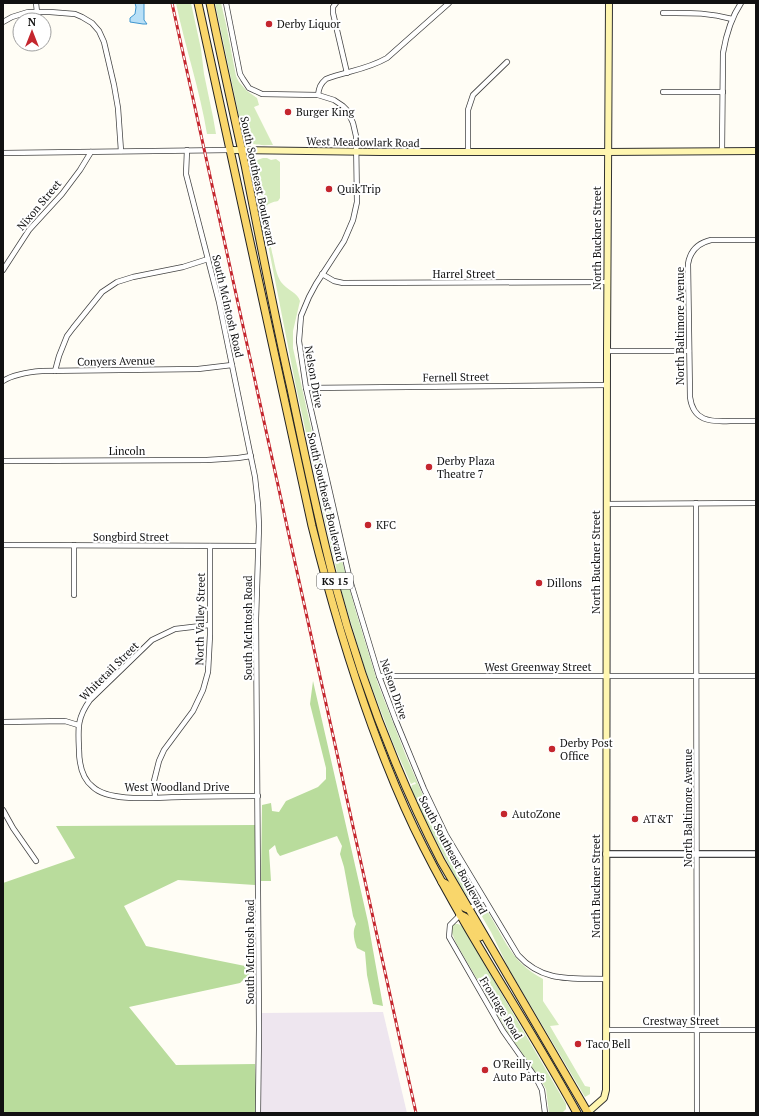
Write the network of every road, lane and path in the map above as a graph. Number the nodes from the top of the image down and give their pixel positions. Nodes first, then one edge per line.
1 (36, 3) edge
2 (198, 3) edge
3 (210, 3) edge
4 (226, 3) edge
5 (336, 3) edge
6 (449, 3) edge
7 (609, 3) edge
8 (741, 3) edge
9 (37, 12) edge
10 (52, 12) edge
11 (663, 13) dead end
12 (12, 17) edge
13 (732, 19) junction
14 (3, 22) edge
15 (507, 62) dead end
16 (347, 73) junction
17 (663, 92) dead end
18 (723, 92) junction
19 (318, 95) junction
20 (187, 150) junction
21 (230, 150) junction
22 (241, 150) junction
23 (756, 151) edge
24 (91, 152) junction
25 (121, 152) junction
26 (356, 152) junction
27 (468, 152) junction
28 (608, 152) junction
29 (722, 152) junction
30 (3, 153) edge
31 (756, 240) edge
32 (208, 259) junction
33 (3, 270) edge
34 (322, 274) junction
35 (607, 282) junction
36 (607, 351) junction
37 (689, 351) junction
38 (232, 365) junction
39 (55, 371) junction
40 (3, 380) edge
41 (607, 385) junction
42 (306, 388) junction
43 (756, 421) edge
44 (251, 456) junction
45 (3, 461) edge
46 (696, 503) junction
47 (756, 503) edge
48 (607, 504) junction
49 (3, 545) edge
50 (74, 545) junction
51 (210, 546) junction
52 (258, 546) junction
53 (74, 595) dead end
54 (209, 625) junction
55 (379, 676) junction
56 (606, 676) junction
57 (697, 676) junction
58 (756, 676) edge
59 (3, 722) edge
60 (78, 724) junction
61 (258, 796) junction
62 (155, 797) junction
63 (3, 810) edge
64 (606, 854) junction
65 (697, 854) junction
66 (756, 854) edge
67 (36, 861) dead end
68 (442, 882) junction
69 (484, 899) junction
70 (469, 909) junction
71 (460, 915) junction
72 (490, 944) junction
73 (606, 979) junction
74 (606, 1030) junction
75 (698, 1030) junction
76 (756, 1030) edge
77 (258, 1113) edge
78 (545, 1113) edge
79 (576, 1113) edge
80 (588, 1113) edge
81 (697, 1113) edge

1 - 9 street
2 - 21 main road, South Southeast Boulevard / KS 15
3 - 22 main road, South Southeast Boulevard / KS 15
4 - 19 street, Nelson Drive
5 - 16 street
6 - 16 street
7 - 28 main road, North Buckner Street
8 - 13 street
10 - 25 street
11 - 13 street
12 - 14 street
13 - 18 street
15 - 27 street
16 - 19 street
17 - 18 street
18 - 29 street
19 - 26 street, Nelson Drive
20 - 21 street, West Meadowlark Road
20 - 25 street, West Meadowlark Road
20 - 32 street, South McIntosh Road
21 - 22 main road, West Meadowlark Road
21 - 68 main road, South Southeast Boulevard / KS 15
22 - 26 main road, West Meadowlark Road
22 - 70 main road, South Southeast Boulevard / KS 15
23 - 29 main road, West Meadowlark Road
24 - 25 street, West Meadowlark Road
24 - 30 street, West Meadowlark Road
24 - 33 street, Nixon Street
26 - 27 main road, West Meadowlark Road
26 - 34 street, Nelson Drive
27 - 28 main road, West Meadowlark Road
28 - 29 main road, West Meadowlark Road
28 - 35 main road, North Buckner Street
31 - 37 street, North Baltimore Avenue
32 - 38 street, South McIntosh Road
32 - 39 street
34 - 35 street, Harrel Street
34 - 42 street, Nelson Drive
35 - 36 main road, North Buckner Street
36 - 37 street
36 - 41 main road, North Buckner Street
37 - 43 street, North Baltimore Avenue
38 - 39 street, Conyers Avenue
38 - 44 street, South McIntosh Road
39 - 40 street, Conyers Avenue
41 - 42 street, Fernell Street
41 - 48 main road, North Buckner Street
42 - 55 street, Nelson Drive
44 - 45 street, Lincoln
44 - 52 street, South McIntosh Road
46 - 47 street
46 - 48 street
46 - 57 street, North Baltimore Avenue
48 - 56 main road, North Buckner Street
49 - 50 street, Songbird Street
50 - 51 street, Songbird Street
50 - 53 street
51 - 52 street, Songbird Street
51 - 54 street, North Valley Street
52 - 61 street, South McIntosh Road
54 - 60 street, Whitetail Street
54 - 62 street, North Valley Street
55 - 56 street, West Greenway Street
55 - 69 street, Nelson Drive
56 - 57 street, West Greenway Street
56 - 64 main road, North Buckner Street
57 - 58 street, West Greenway Street
57 - 65 street, North Baltimore Avenue
59 - 60 street
60 - 62 street, West Woodland Drive
61 - 62 street, West Woodland Drive
61 - 77 street, South McIntosh Road
63 - 67 street
64 - 65 street
64 - 73 main road, North Buckner Street
65 - 66 street
65 - 75 street, North Baltimore Avenue
68 - 70 main road
68 - 71 main road, South Southeast Boulevard / KS 15
69 - 70 street
69 - 73 street, Nelson Drive
70 - 72 main road, South Southeast Boulevard / KS 15
71 - 72 main road
71 - 78 street, Frontage Road
71 - 79 main road, South Southeast Boulevard / KS 15
72 - 80 main road, South Southeast Boulevard / KS 15
73 - 74 main road, North Buckner Street
74 - 75 street, Crestway Street
74 - 80 main road, North Buckner Street
75 - 76 street, Crestway Street
75 - 81 street, North Baltimore Avenue

